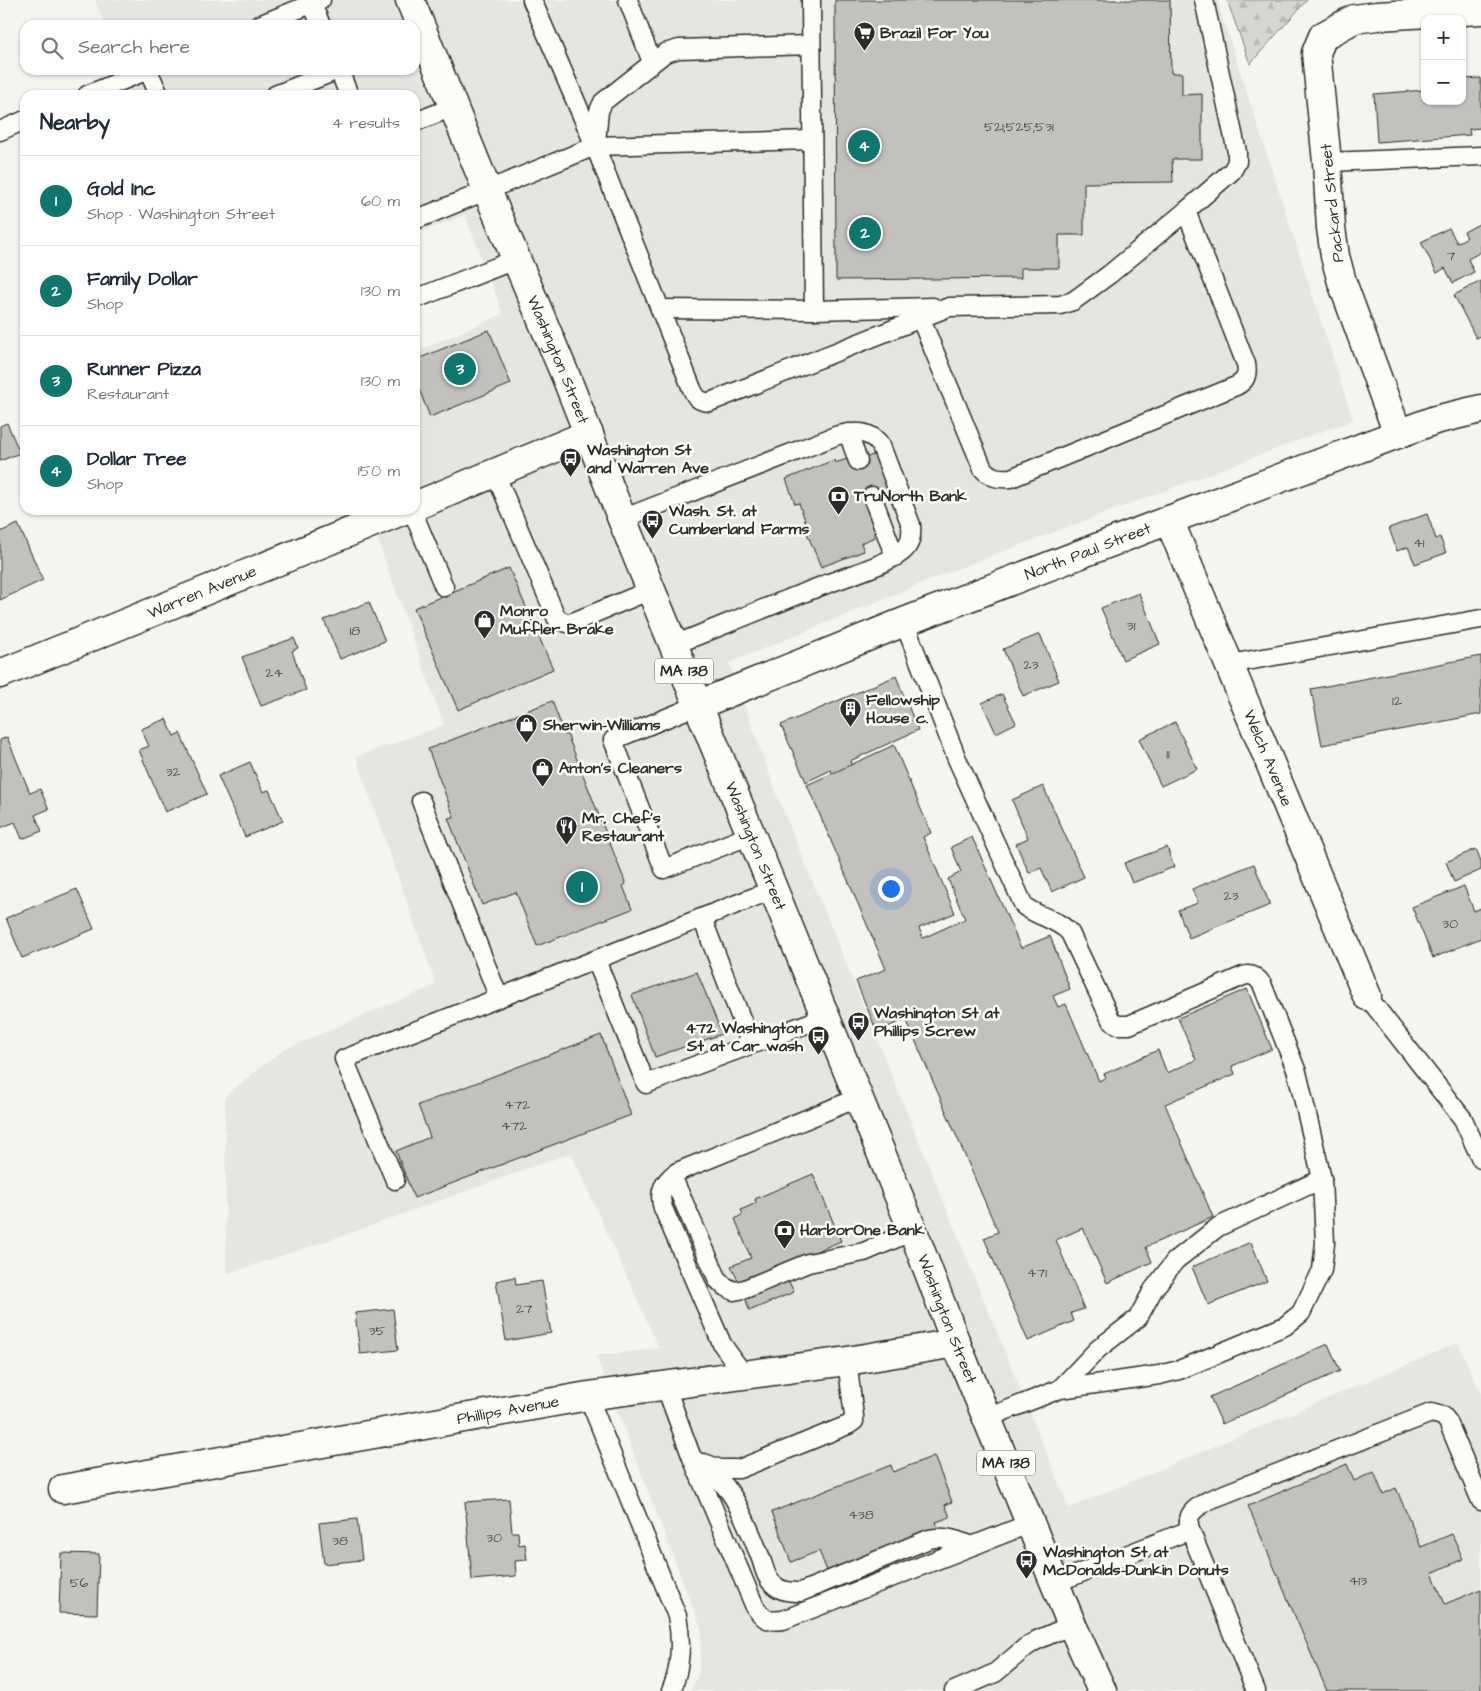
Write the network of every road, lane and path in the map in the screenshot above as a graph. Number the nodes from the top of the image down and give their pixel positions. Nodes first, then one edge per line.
1 (410, 0) edge
2 (532, 0) edge
3 (628, 0) edge
4 (811, 0) edge
5 (1204, 0) edge
6 (316, 2) edge
7 (1473, 7) edge
8 (271, 20) edge
9 (320, 20) edge
10 (418, 20) edge
11 (420, 25) edge
12 (811, 45) junction
13 (652, 62) junction
14 (136, 75) edge
15 (150, 75) edge
16 (326, 75) edge
17 (341, 75) edge
18 (99, 90) edge
19 (157, 90) edge
20 (288, 90) edge
21 (347, 90) edge
22 (453, 107) junction
23 (420, 120) edge
24 (20, 122) edge
25 (0, 130) edge
26 (812, 140) junction
27 (595, 146) junction
28 (1481, 156) edge
29 (1327, 162) junction
30 (487, 190) junction
31 (1186, 211) junction
32 (420, 218) edge
33 (517, 259) junction
34 (420, 297) edge
35 (949, 307) junction
36 (660, 310) junction
37 (814, 310) junction
38 (920, 317) junction
39 (1481, 409) edge
40 (856, 433) junction
41 (588, 434) junction
42 (1398, 434) junction
43 (865, 458) dead end
44 (495, 473) junction
45 (879, 493) dead end
46 (420, 504) edge
47 (392, 515) edge
48 (414, 515) edge
49 (622, 519) junction
50 (1169, 520) junction
51 (901, 552) junction
52 (444, 587) dead end
53 (651, 590) junction
54 (1481, 618) edge
55 (904, 622) junction
56 (674, 645) junction
57 (1230, 664) junction
58 (0, 674) edge
59 (698, 705) junction
60 (421, 801) dead end
61 (751, 835) junction
62 (772, 890) junction
63 (702, 918) junction
64 (596, 960) junction
65 (1367, 996) joint
66 (499, 998) junction
67 (825, 1018) junction
68 (751, 1044) junction
69 (858, 1098) junction
70 (1481, 1159) edge
71 (672, 1176) junction
72 (1322, 1179) junction
73 (395, 1180) dead end
74 (913, 1231) junction
75 (956, 1343) junction
76 (847, 1361) junction
77 (744, 1375) junction
78 (665, 1385) junction
79 (1060, 1389) junction
80 (588, 1396) junction
81 (987, 1418) junction
82 (692, 1458) junction
83 (1476, 1481) edge
84 (63, 1489) dead end
85 (1481, 1495) edge
86 (1481, 1500) edge
87 (1031, 1523) junction
88 (1190, 1530) junction
89 (973, 1546) junction
90 (1055, 1584) junction
91 (1072, 1626) junction
92 (980, 1686) edge
93 (671, 1691) edge
94 (954, 1691) edge
95 (1102, 1691) edge
96 (1256, 1691) edge

1 - 10 street, Washington Street / MA 138
2 - 27 lane
3 - 13 lane
4 - 12 lane
5 - 31 lane
6 - 8 lane
6 - 9 lane
7 - 29 street, Packard Street
11 - 22 street, Washington Street / MA 138
12 - 13 lane
12 - 26 lane
13 - 27 lane
14 - 18 lane
15 - 19 lane
16 - 20 lane
17 - 21 lane
22 - 23 lane
22 - 30 street, Washington Street / MA 138
24 - 25 lane
26 - 27 lane
26 - 37 lane
27 - 30 lane
27 - 36 lane
28 - 29 lane
29 - 42 street, Packard Street
30 - 32 lane
30 - 33 street, Washington Street / MA 138
31 - 35 lane
31 - 38 lane
33 - 34 lane
33 - 41 street, Washington Street / MA 138
35 - 37 lane
35 - 38 lane
36 - 37 lane
36 - 38 lane
39 - 42 street, North Paul Street
40 - 43 lane
40 - 49 lane
40 - 51 lane
41 - 44 street
41 - 49 street, Washington Street / MA 138
42 - 50 street, North Paul Street
44 - 46 street
44 - 53 lane
45 - 51 lane
47 - 58 street, Warren Avenue
48 - 52 lane
49 - 53 street, Washington Street / MA 138
50 - 55 street, North Paul Street
50 - 57 street, Welch Avenue
51 - 56 lane
53 - 56 street, Washington Street / MA 138
54 - 57 lane
55 - 59 street, North Paul Street
55 - 72 lane
56 - 59 street, Washington Street / MA 138
57 - 65 street, Welch Avenue
59 - 61 street, Washington Street / MA 138
59 - 61 lane
60 - 66 lane
61 - 62 street, Washington Street / MA 138
62 - 63 lane
62 - 67 street, Washington Street / MA 138
63 - 64 lane
63 - 68 lane
64 - 66 lane
64 - 68 lane
65 - 70 lane
66 - 73 lane
67 - 68 lane
67 - 69 street, Washington Street / MA 138
69 - 71 lane
69 - 74 street, Washington Street / MA 138
71 - 74 lane
71 - 77 lane
72 - 79 lane
72 - 79 lane
74 - 75 street, Washington Street / MA 138
75 - 76 street, Phillips Avenue
75 - 81 street, Washington Street / MA 138
76 - 77 street, Phillips Avenue
76 - 82 lane
77 - 78 street, Phillips Avenue
78 - 80 street, Phillips Avenue
78 - 82 lane
79 - 81 lane
80 - 84 street, Phillips Avenue
80 - 93 lane
81 - 87 street, Washington Street / MA 138
82 - 89 lane
82 - 89 lane
83 - 85 lane
83 - 86 lane
83 - 88 lane
87 - 89 lane
87 - 90 street, Washington Street / MA 138
88 - 90 lane
88 - 96 lane
90 - 91 street, Washington Street / MA 138
91 - 92 lane
91 - 95 street, Washington Street / MA 138
92 - 94 lane

